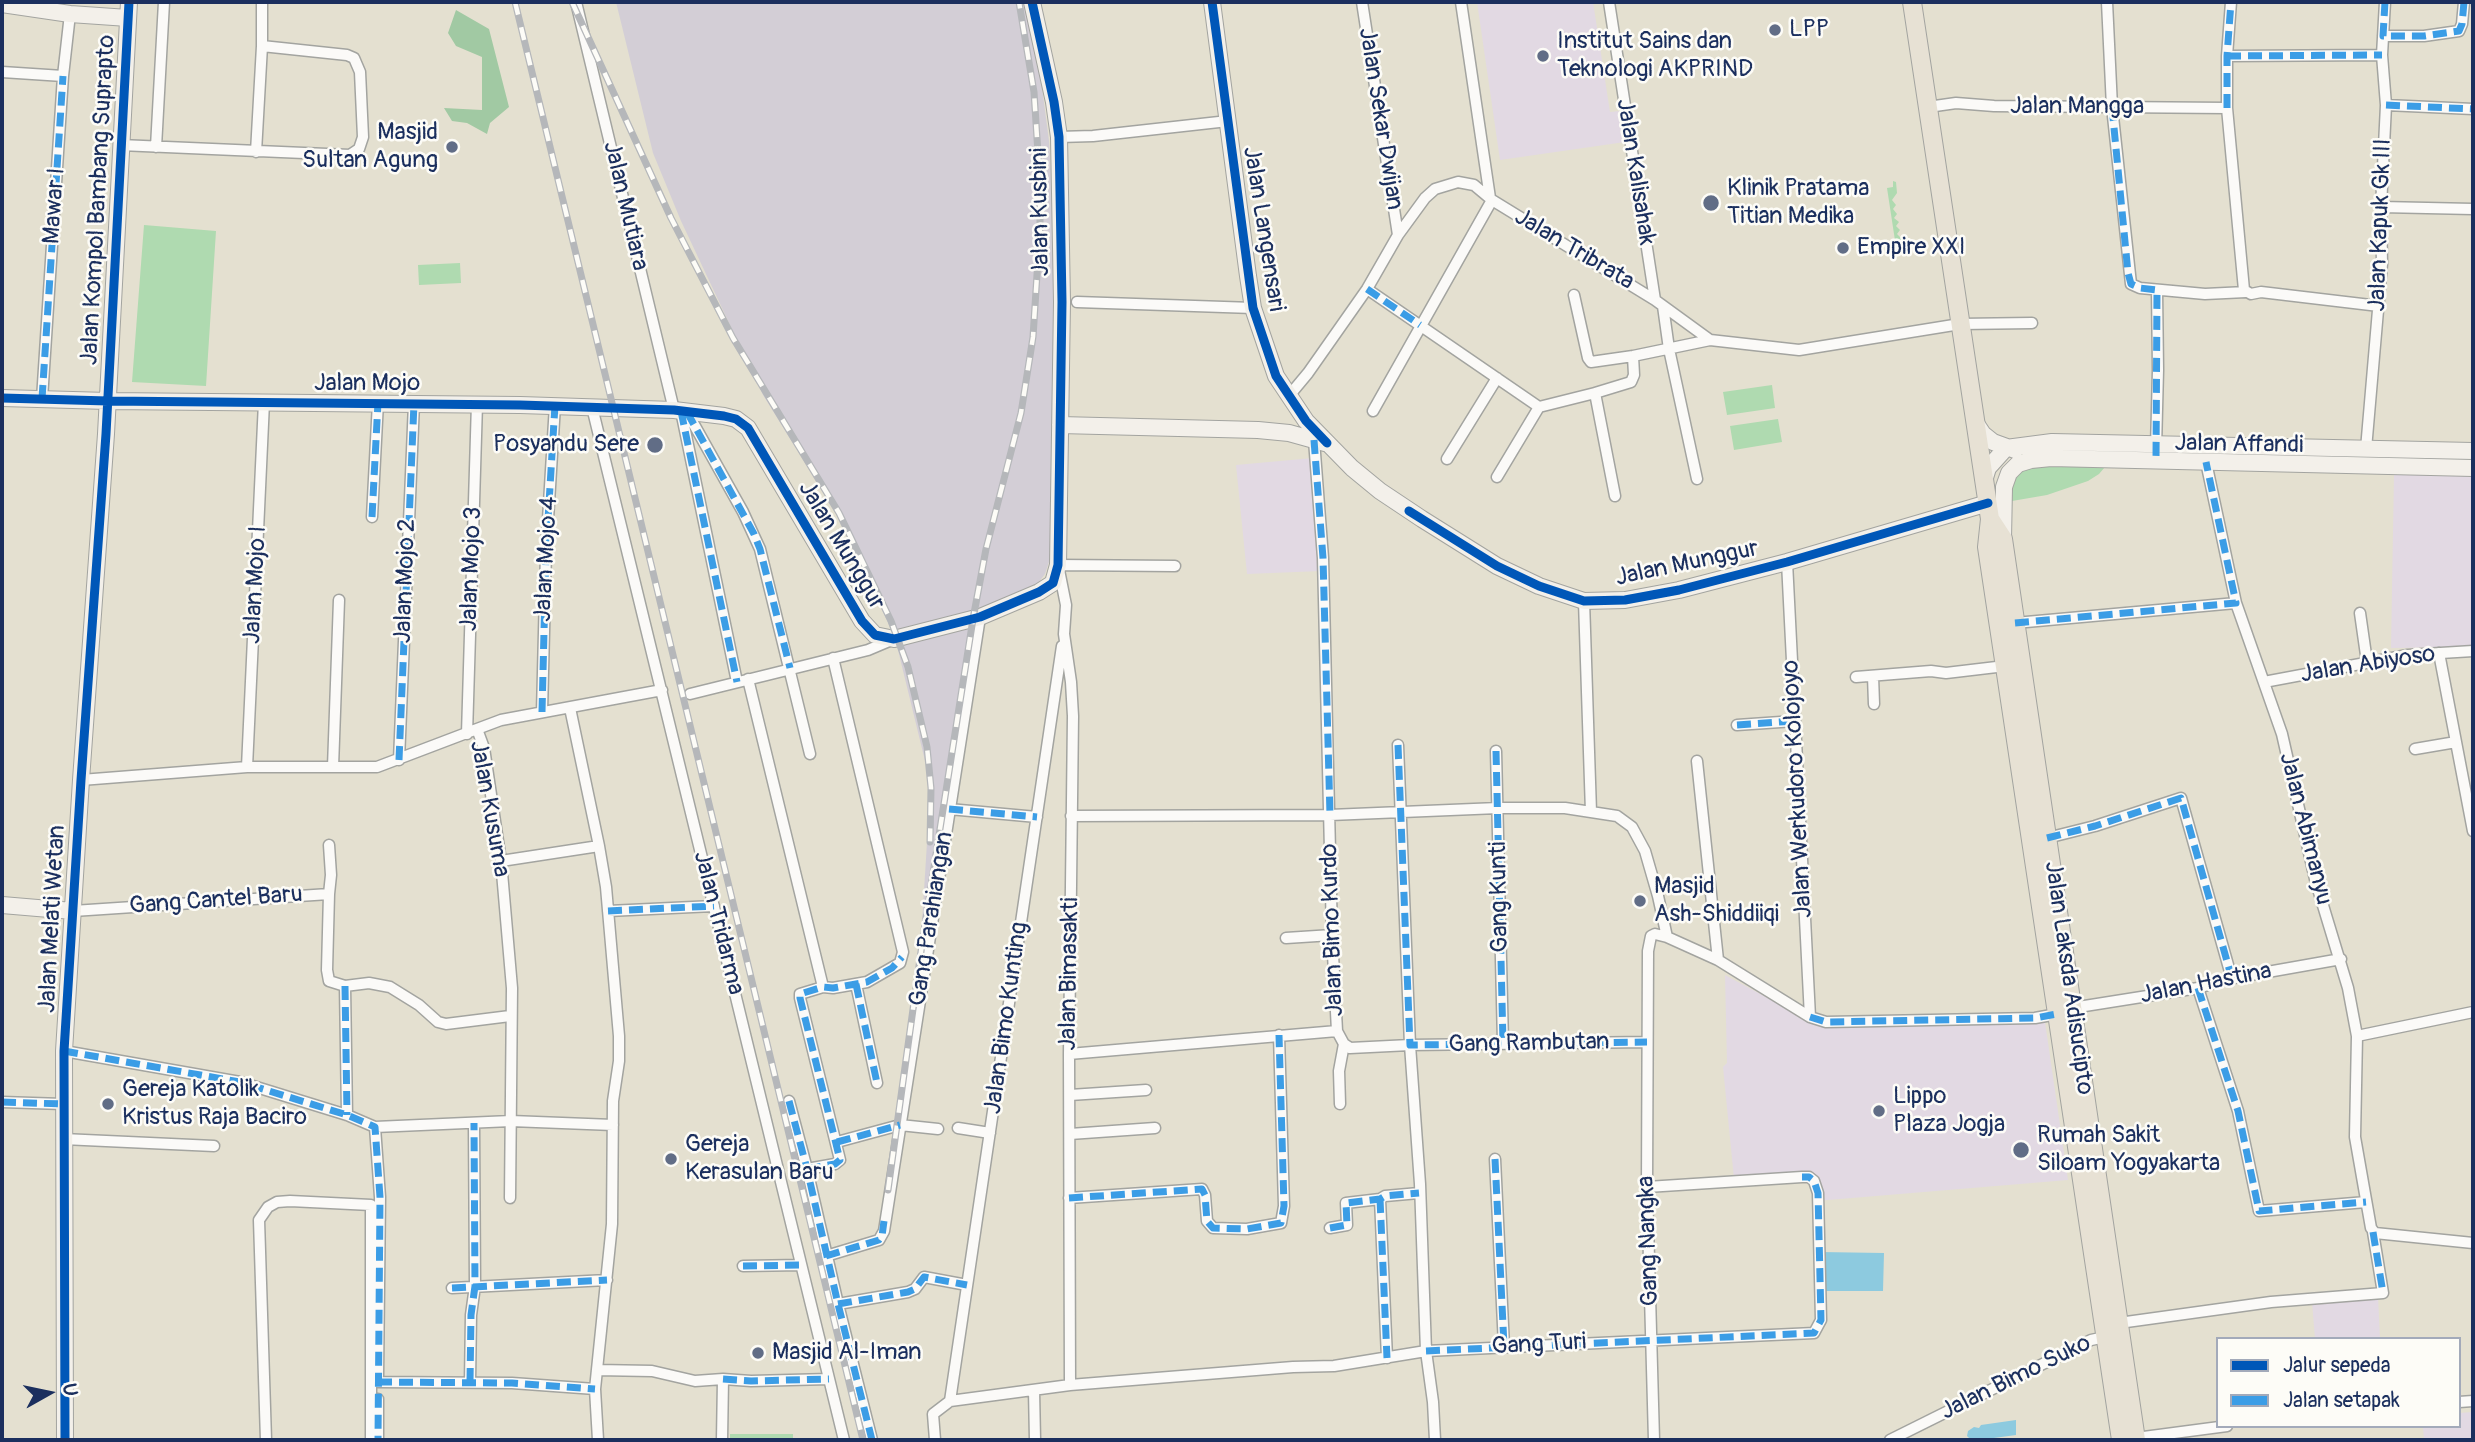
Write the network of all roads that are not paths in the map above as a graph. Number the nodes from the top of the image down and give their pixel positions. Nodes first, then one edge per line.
1 (164, 2) edge
2 (262, 2) edge
3 (576, 2) edge
4 (1032, 2) edge
5 (1212, 2) edge
6 (1362, 2) edge
7 (1461, 2) edge
8 (1609, 2) edge
9 (1912, 2) edge
10 (2107, 2) edge
11 (2231, 2) edge
12 (2385, 2) edge
13 (2464, 2) edge
14 (2, 4) edge
15 (129, 10) edge
16 (70, 14) junction
17 (2383, 36) junction
18 (262, 46) junction
19 (2382, 55) junction
20 (2227, 56) junction
21 (2, 72) edge
22 (63, 76) junction
23 (2386, 106) junction
24 (1928, 107) junction
25 (2112, 107) junction
26 (2227, 108) junction
27 (2473, 109) edge
28 (1228, 121) junction
29 (1059, 137) junction
30 (120, 145) junction
31 (156, 147) junction
32 (256, 152) junction
33 (1491, 199) junction
34 (2381, 207) junction
35 (2473, 209) edge
36 (1398, 235) junction
37 (1367, 289) junction
38 (2157, 290) junction
39 (2246, 292) junction
40 (1574, 295) dead end
41 (1077, 302) dead end
42 (1659, 303) junction
43 (2379, 306) junction
44 (1254, 308) junction
45 (2032, 323) dead end
46 (1960, 324) junction
47 (1420, 325) junction
48 (1710, 340) junction
49 (1669, 349) junction
50 (1633, 356) junction
51 (1497, 378) junction
52 (1595, 393) junction
53 (1288, 397) junction
54 (2, 398) edge
55 (42, 399) junction
56 (108, 401) junction
57 (264, 402) junction
58 (379, 402) junction
59 (414, 403) junction
60 (477, 403) junction
61 (555, 405) junction
62 (592, 407) junction
63 (1539, 407) junction
64 (626, 408) joint
65 (681, 411) junction
66 (1373, 411) dead end
67 (1974, 421) junction
68 (1060, 425) junction
69 (1321, 442) junction
70 (2156, 443) junction
71 (2006, 448) junction
72 (2366, 449) junction
73 (2473, 451) edge
74 (2051, 458) junction
75 (1447, 459) dead end
76 (2156, 461) junction
77 (2206, 462) junction
78 (2365, 466) junction
79 (2473, 468) edge
80 (1497, 477) dead end
81 (1697, 478) dead end
82 (1984, 481) junction
83 (1615, 496) dead end
84 (1989, 511) junction
85 (372, 517) dead end
86 (2003, 539) junction
87 (1787, 562) junction
88 (1058, 565) junction
89 (1175, 566) dead end
90 (339, 600) dead end
91 (1584, 601) junction
92 (2236, 603) junction
93 (2360, 613) dead end
94 (980, 617) junction
95 (2015, 623) junction
96 (1064, 634) junction
97 (894, 639) junction
98 (2473, 651) edge
99 (2439, 653) junction
100 (833, 658) junction
101 (2367, 662) junction
102 (2005, 666) junction
103 (790, 668) junction
104 (1873, 676) junction
105 (1856, 677) dead end
106 (743, 680) junction
107 (2264, 682) junction
108 (662, 690) junction
109 (690, 694) dead end
110 (1874, 704) dead end
111 (570, 708) junction
112 (542, 712) junction
113 (1795, 721) junction
114 (1737, 725) dead end
115 (472, 732) junction
116 (2456, 742) junction
117 (1398, 745) dead end
118 (2415, 749) dead end
119 (1496, 751) dead end
120 (810, 754) dead end
121 (399, 760) junction
122 (1697, 761) dead end
123 (247, 767) junction
124 (333, 767) junction
125 (2028, 770) junction
126 (81, 780) junction
127 (1498, 808) junction
128 (949, 809) junction
129 (1591, 812) junction
130 (1401, 813) junction
131 (1330, 815) junction
132 (1071, 816) junction
133 (1037, 817) junction
134 (2473, 831) edge
135 (2047, 838) junction
136 (329, 845) dead end
137 (598, 846) junction
138 (501, 861) junction
139 (329, 894) junction
140 (2, 905) edge
141 (714, 906) junction
142 (73, 911) junction
143 (608, 911) junction
144 (1332, 935) junction
145 (1667, 937) junction
146 (1286, 938) dead end
147 (2341, 959) junction
148 (1718, 960) junction
149 (2232, 979) junction
150 (856, 985) junction
151 (345, 986) junction
152 (823, 987) junction
153 (2198, 988) junction
154 (2064, 1011) junction
155 (2473, 1012) edge
156 (510, 1016) junction
157 (1810, 1017) junction
158 (1337, 1031) junction
159 (1279, 1035) junction
160 (2357, 1036) junction
161 (1647, 1042) junction
162 (1503, 1043) junction
163 (1343, 1044) junction
164 (1410, 1045) junction
165 (64, 1051) junction
166 (1069, 1054) junction
167 (877, 1083) dead end
168 (1146, 1090) dead end
169 (1070, 1095) junction
170 (789, 1101) dead end
171 (2, 1102) edge
172 (63, 1104) junction
173 (1340, 1104) dead end
174 (347, 1115) junction
175 (511, 1121) junction
176 (474, 1123) junction
177 (613, 1125) junction
178 (900, 1125) junction
179 (375, 1127) junction
180 (958, 1128) dead end
181 (1155, 1128) dead end
182 (938, 1129) dead end
183 (990, 1133) junction
184 (1070, 1134) junction
185 (63, 1139) junction
186 (837, 1142) junction
187 (214, 1146) dead end
188 (1495, 1159) dead end
189 (807, 1169) junction
190 (1647, 1188) junction
191 (1419, 1193) junction
192 (510, 1198) dead end
193 (1069, 1198) junction
194 (1380, 1199) junction
195 (2366, 1202) junction
196 (1330, 1228) dead end
197 (2373, 1232) junction
198 (2473, 1243) edge
199 (826, 1256) junction
200 (801, 1265) junction
201 (743, 1266) dead end
202 (607, 1280) junction
203 (967, 1285) junction
204 (475, 1286) junction
205 (452, 1287) dead end
206 (838, 1304) junction
207 (2119, 1322) junction
208 (2105, 1337) junction
209 (1652, 1339) junction
210 (1504, 1346) junction
211 (1426, 1351) junction
212 (1387, 1358) junction
213 (597, 1370) junction
214 (723, 1379) junction
215 (829, 1379) junction
216 (378, 1382) junction
217 (470, 1382) junction
218 (1070, 1385) junction
219 (595, 1389) junction
220 (1034, 1390) junction
221 (950, 1401) junction
222 (2216, 1428) edge
223 (65, 1440) edge
224 (266, 1440) edge
225 (371, 1440) edge
226 (378, 1440) edge
227 (598, 1440) edge
228 (722, 1440) edge
229 (844, 1440) edge
230 (872, 1440) edge
231 (935, 1440) edge
232 (1035, 1440) edge
233 (1435, 1440) edge
234 (1654, 1440) edge
235 (1890, 1440) edge
236 (2131, 1440) edge

1 - 31 street
2 - 18 street
3 - 65 street, Jalan Mutiara
4 - 29 street, Jalan Kusbini
5 - 28 street, Jalan Langensari
6 - 36 street, Jalan Sekar Dwijan
7 - 33 street
8 - 42 street, Jalan Kalisahak
9 - 24 main road, Jalan Laksda Adisucipto
10 - 25 street
11 - 20 street
12 - 17 street, Jalan Kapuk Gk III
13 - 17 street
14 - 16 street
15 - 16 street
15 - 30 street, Jalan Kompol Bambang Suprapto
16 - 22 street, Mawar I
17 - 19 street, Jalan Kapuk Gk III
18 - 32 street
18 - 32 street
19 - 20 street
19 - 23 street, Jalan Kapuk Gk III
20 - 26 street
21 - 22 street
22 - 55 street, Mawar I
23 - 27 street
23 - 34 street, Jalan Kapuk Gk III
24 - 25 street, Jalan Mangga
24 - 46 main road, Jalan Laksda Adisucipto
25 - 26 street, Jalan Mangga
25 - 38 street
26 - 39 street
28 - 29 street
28 - 44 street, Jalan Langensari
29 - 68 street, Jalan Kusbini
30 - 31 street
30 - 56 street, Jalan Kompol Bambang Suprapto
31 - 32 street
33 - 36 street, Jalan Tribrata
33 - 42 street, Jalan Tribrata
33 - 47 street
34 - 35 street
34 - 43 street, Jalan Kapuk Gk III
36 - 37 street, Jalan Tribrata
37 - 47 street
37 - 53 street, Jalan Tribrata
38 - 39 street
38 - 70 street
39 - 43 street
40 - 50 street
41 - 44 street
42 - 48 street, Jalan Tribrata
42 - 49 street, Jalan Kalisahak
43 - 72 street, Jalan Kapuk Gk III
44 - 53 street, Jalan Langensari
45 - 46 street, Jalan Tribrata
46 - 48 street, Jalan Tribrata
46 - 67 main road, Jalan Laksda Adisucipto
47 - 51 street
47 - 66 street
48 - 49 street
49 - 50 street
49 - 81 street, Jalan Kalisahak
50 - 52 street
51 - 63 street
51 - 75 street
52 - 63 street
52 - 83 street
53 - 69 street, Jalan Langensari
54 - 55 street, Jalan Mojo
55 - 56 street, Jalan Mojo
56 - 57 street, Jalan Mojo
56 - 126 street, Jalan Melati Wetan
57 - 58 street, Jalan Mojo
57 - 123 street, Jalan Mojo I
58 - 59 street, Jalan Mojo
58 - 85 street
59 - 60 street, Jalan Mojo
59 - 121 street, Jalan Mojo 2
60 - 61 street, Jalan Mojo
60 - 115 street, Jalan Mojo 3
61 - 62 street, Jalan Mojo
61 - 112 street, Jalan Mojo 4
62 - 64 street, Jalan Mojo
62 - 108 street, Jalan Tridarma
63 - 80 street
64 - 65 street, Jalan Munggur
65 - 97 street, Jalan Munggur
65 - 103 street
65 - 106 street
67 - 71 street
67 - 82 main road, Jalan Laksda Adisucipto
68 - 69 street, Jalan Munggur
68 - 88 street
69 - 91 street, Jalan Munggur
69 - 131 street, Jalan Bimo Kurdo
70 - 71 street, Jalan Affandi
70 - 72 street, Jalan Affandi
70 - 76 street
71 - 74 street
71 - 82 street
72 - 73 street, Jalan Affandi
72 - 78 street
74 - 76 street, Jalan Affandi
74 - 86 street
76 - 77 street, Jalan Affandi
77 - 78 street, Jalan Affandi
77 - 92 street, Jalan Abimanyu
78 - 79 street, Jalan Affandi
82 - 84 main road, Jalan Laksda Adisucipto
84 - 86 main road, Jalan Laksda Adisucipto
84 - 87 street, Jalan Munggur
84 - 102 main road, Jalan Laksda Adisucipto
86 - 95 main road, Jalan Laksda Adisucipto
87 - 91 street, Jalan Munggur
87 - 113 street, Jalan Werkudoro Kolojoyo
88 - 89 street
88 - 94 street, Jalan Munggur
88 - 96 street, Jalan Bimasakti
90 - 124 street
91 - 129 street
92 - 95 street
92 - 107 street, Jalan Abimanyu
93 - 101 street
94 - 97 street, Jalan Munggur
94 - 128 street, Gang Parahiangan
95 - 125 main road, Jalan Laksda Adisucipto
96 - 132 street, Jalan Bimasakti
96 - 133 street, Jalan Bimo Kunting
97 - 100 street
98 - 99 street, Jalan Abiyoso
99 - 101 street, Jalan Abiyoso
99 - 116 street
100 - 103 street
100 - 150 street
101 - 107 street, Jalan Abiyoso
102 - 104 street
102 - 125 main road, Jalan Laksda Adisucipto
103 - 106 street
103 - 120 street
104 - 105 street
104 - 110 street
106 - 109 street
106 - 152 street
107 - 147 street, Jalan Abimanyu
108 - 111 street
108 - 141 street, Jalan Tridarma
111 - 112 street
111 - 137 street
112 - 115 street
113 - 114 street
113 - 157 street, Jalan Werkudoro Kolojoyo
115 - 121 street, Jalan Kusuma
115 - 138 street, Jalan Kusuma
116 - 118 street
116 - 134 street
117 - 130 street
119 - 127 street, Gang Kunti
121 - 124 street, Jalan Kusuma
122 - 148 street
123 - 124 street, Jalan Kusuma
123 - 126 street, Jalan Kusuma
125 - 135 main road, Jalan Laksda Adisucipto
125 - 154 main road, Jalan Laksda Adisucipto
126 - 142 street, Jalan Melati Wetan
127 - 129 street
127 - 130 street
127 - 162 street, Gang Kunti
128 - 133 street
128 - 178 street, Gang Parahiangan
129 - 145 street
130 - 131 street
130 - 164 street
131 - 132 street
131 - 144 street, Jalan Bimo Kurdo
132 - 166 street, Jalan Bimasakti
133 - 183 street, Jalan Bimo Kunting
135 - 149 street
135 - 154 main road, Jalan Laksda Adisucipto
136 - 139 street
137 - 138 street
137 - 143 street
138 - 156 street, Jalan Kusuma
139 - 142 street, Gang Cantel Baru
139 - 151 street, Gang Cantel Baru
140 - 142 street
141 - 143 street
141 - 200 street, Jalan Tridarma
142 - 165 street, Jalan Melati Wetan
143 - 177 street
144 - 146 street
144 - 158 street, Jalan Bimo Kurdo
145 - 148 street
145 - 161 street, Gang Nangka
147 - 149 street, Jalan Hastina
147 - 160 street, Jalan Abimanyu
148 - 157 street
149 - 153 street, Jalan Hastina
150 - 152 street
150 - 167 street
151 - 156 street
151 - 174 street
152 - 186 street
153 - 154 street, Jalan Hastina
153 - 195 street
154 - 157 street, Jalan Hastina
154 - 207 main road, Jalan Laksda Adisucipto
154 - 208 main road, Jalan Laksda Adisucipto
155 - 160 street
156 - 175 street, Jalan Kusuma
158 - 159 street
158 - 163 street, Jalan Bimo Kurdo
159 - 166 street
159 - 193 street
160 - 195 street, Jalan Abimanyu
161 - 162 street, Gang Rambutan
161 - 190 street, Gang Nangka
162 - 164 street, Gang Rambutan
163 - 164 street, Jalan Bimo Kurdo
163 - 173 street
164 - 191 street
165 - 172 street, Jalan Melati Wetan
165 - 174 street
166 - 169 street, Jalan Bimasakti
168 - 169 street
169 - 184 street, Jalan Bimasakti
170 - 189 street
171 - 172 street
172 - 185 street, Jalan Melati Wetan
174 - 179 street
175 - 176 street
175 - 177 street
175 - 192 street, Jalan Kusuma
176 - 179 street
176 - 204 street
177 - 202 street
178 - 182 street
178 - 186 street
178 - 199 street, Gang Parahiangan
179 - 216 street
180 - 183 street
181 - 184 street
183 - 203 street, Jalan Bimo Kunting
184 - 193 street, Jalan Bimasakti
185 - 187 street
185 - 223 street, Jalan Melati Wetan
186 - 189 street
188 - 210 street
189 - 199 street
190 - 209 street, Gang Nangka
190 - 209 street, Gang Turi
191 - 194 street
191 - 211 street
193 - 218 street, Jalan Bimasakti
194 - 196 street
194 - 212 street
195 - 197 street, Jalan Abimanyu
197 - 198 street
197 - 207 street, Jalan Abimanyu
199 - 206 street
200 - 201 street
200 - 215 street, Jalan Tridarma
202 - 204 street
202 - 213 street
203 - 206 street
203 - 221 street, Jalan Bimo Kunting
204 - 205 street
204 - 217 street
206 - 230 street
207 - 236 main road, Jalan Laksda Adisucipto
208 - 235 street, Jalan Bimo Suko
208 - 236 main road, Jalan Laksda Adisucipto
209 - 210 street, Gang Turi
209 - 234 street, Gang Nangka
210 - 211 street, Gang Turi
211 - 212 street
211 - 233 street
212 - 218 street
213 - 214 street
213 - 219 street
214 - 215 street
214 - 228 street
215 - 229 street, Jalan Tridarma
216 - 217 street
216 - 226 street
217 - 219 street
218 - 220 street
219 - 227 street
220 - 221 street
220 - 232 street
221 - 231 street
222 - 236 street
224 - 225 street

